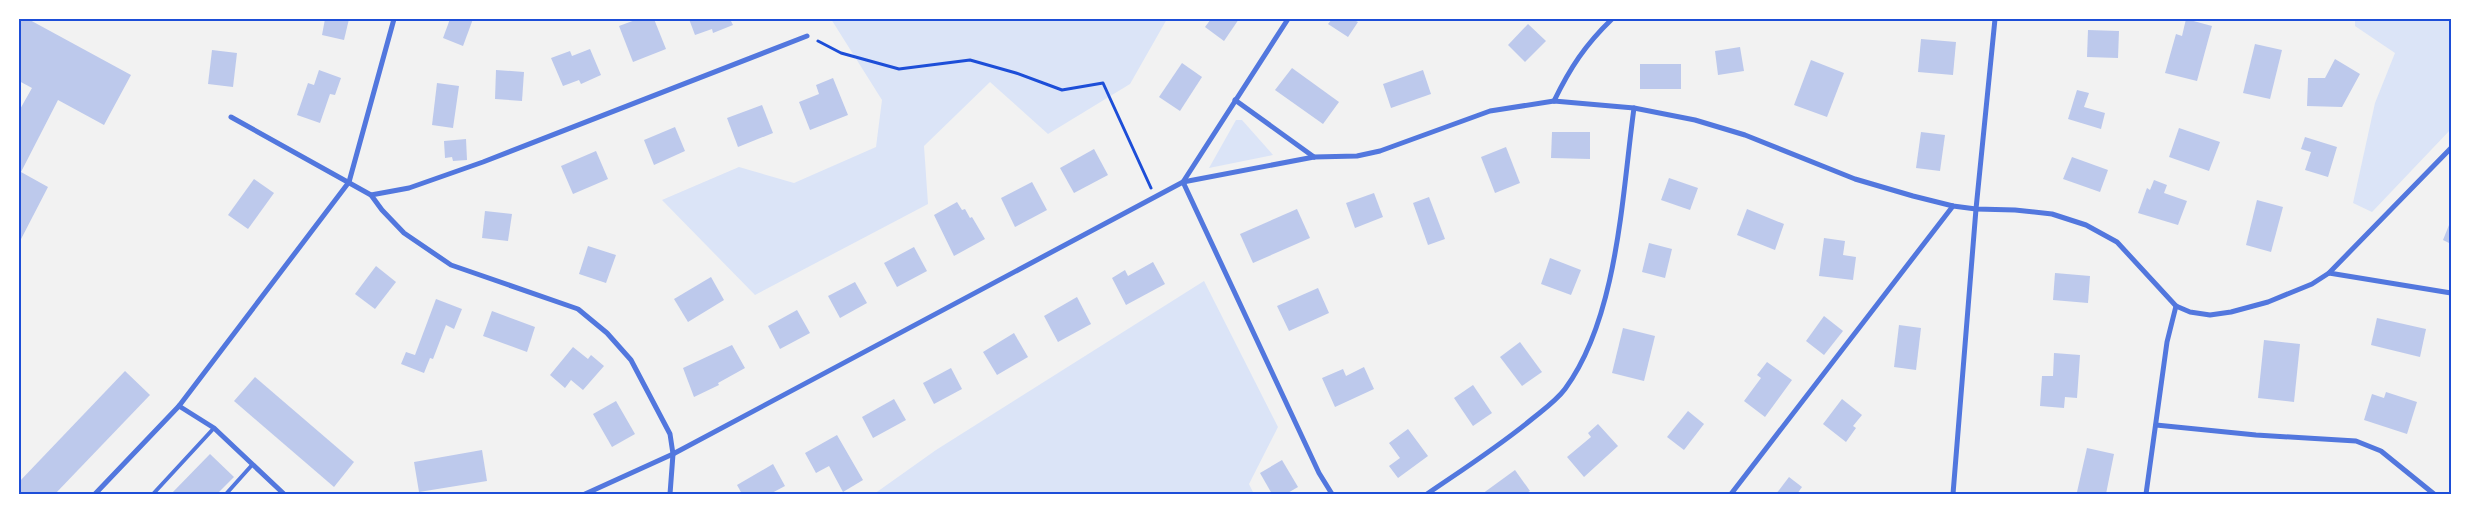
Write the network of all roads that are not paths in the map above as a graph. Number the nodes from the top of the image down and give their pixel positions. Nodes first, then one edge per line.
1 (394, 19) edge
2 (1288, 19) edge
3 (1612, 19) edge
4 (1995, 19) edge
5 (807, 36) road end
6 (1235, 100) junction
7 (1554, 101) junction
8 (1634, 108) junction
9 (231, 117) dead end
10 (2451, 148) edge
11 (1314, 157) junction
12 (349, 182) junction
13 (1183, 182) junction
14 (372, 195) junction
15 (1953, 206) junction
16 (1976, 209) junction
17 (2329, 273) junction
18 (2451, 293) edge
19 (2176, 306) junction
20 (179, 406) junction
21 (2156, 425) junction
22 (214, 428) junction
23 (673, 454) junction
24 (252, 465) junction
25 (96, 494) edge
26 (153, 494) edge
27 (226, 494) edge
28 (284, 494) edge
29 (585, 494) edge
30 (670, 494) edge
31 (1332, 494) edge
32 (1427, 494) edge
33 (1731, 494) edge
34 (1953, 494) edge
35 (2146, 494) edge
36 (2434, 494) edge

1 - 12 street
2 - 6 street
3 - 7 street
4 - 16 street
5 - 14 street
6 - 11 street
6 - 13 street
7 - 8 street
7 - 11 street
8 - 15 street
8 - 32 street
9 - 12 street
10 - 17 street
11 - 13 street
12 - 14 street
12 - 20 street
13 - 23 street
13 - 31 street
14 - 23 street
15 - 16 street
15 - 33 street
16 - 19 street
16 - 34 street
17 - 18 street
17 - 19 street
19 - 21 street
20 - 22 street
20 - 25 street
21 - 35 street
21 - 36 street
22 - 24 street
22 - 26 lane
23 - 29 street
23 - 30 street
24 - 27 lane
24 - 28 street

